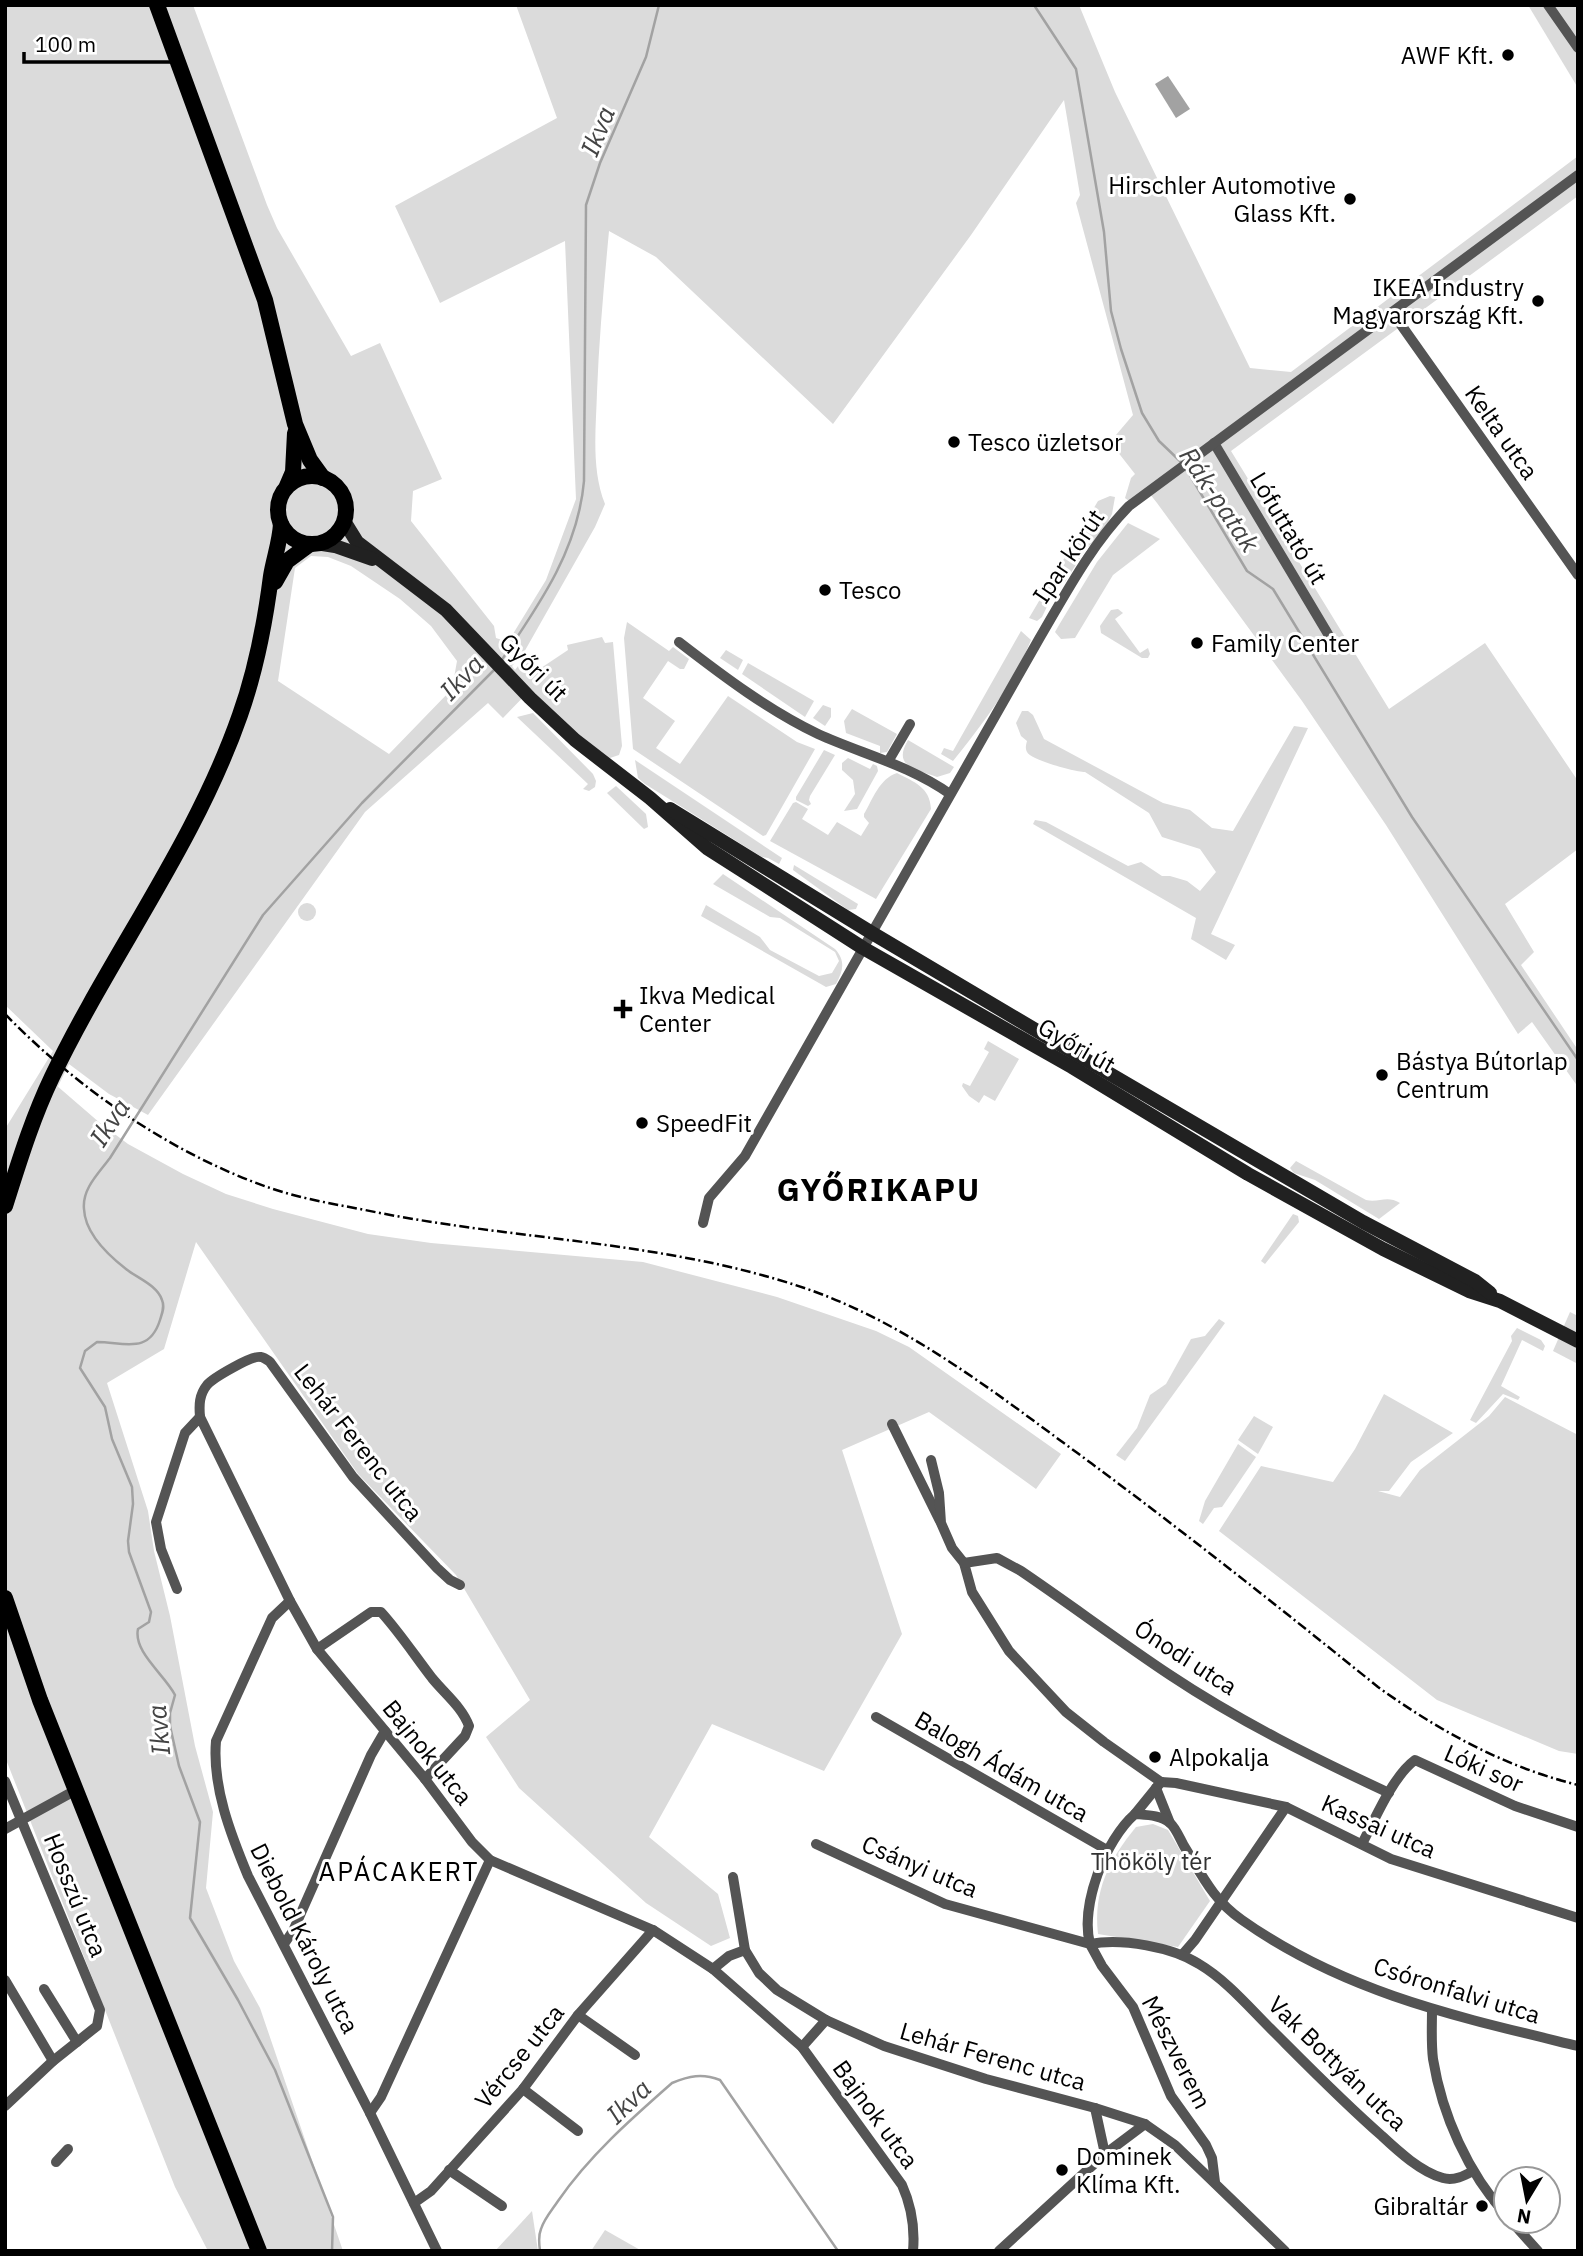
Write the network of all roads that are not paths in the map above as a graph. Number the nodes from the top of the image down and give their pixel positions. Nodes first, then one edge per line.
1 (157, 5) edge
2 (1548, 5) edge
3 (1578, 48) edge
4 (1578, 175) edge
5 (1392, 312) junction
6 (295, 424) junction
7 (1214, 443) junction
8 (323, 478) junction
9 (286, 488) junction
10 (344, 522) junction
11 (281, 524) junction
12 (313, 543) junction
13 (389, 564) junction
14 (1578, 575) edge
15 (270, 591) junction
16 (1328, 635) dead end
17 (679, 642) dead end
18 (910, 724) dead end
19 (889, 760) junction
20 (950, 794) junction
21 (650, 798) junction
22 (872, 933) junction
23 (863, 948) junction
24 (5, 1206) edge
25 (703, 1223) dead end
26 (1500, 1301) junction
27 (1578, 1341) edge
28 (200, 1417) junction
29 (892, 1424) dead end
30 (931, 1460) dead end
31 (942, 1523) junction
32 (964, 1563) junction
33 (460, 1585) dead end
34 (177, 1589) dead end
35 (5, 1598) edge
36 (290, 1601) junction
37 (317, 1649) junction
38 (876, 1717) dead end
39 (385, 1731) junction
40 (425, 1779) junction
41 (5, 1781) edge
42 (1159, 1785) junction
43 (76, 1790) junction
44 (1389, 1793) junction
45 (1286, 1807) junction
46 (1135, 1814) junction
47 (23, 1820) junction
48 (1170, 1823) junction
49 (1578, 1827) edge
50 (5, 1829) edge
51 (816, 1844) dead end
52 (1362, 1844) junction
53 (1107, 1850) junction
54 (490, 1860) junction
55 (733, 1877) dead end
56 (1219, 1902) junction
57 (1578, 1918) edge
58 (653, 1930) junction
59 (284, 1944) junction
60 (1090, 1944) junction
61 (745, 1950) junction
62 (1182, 1955) junction
63 (713, 1969) junction
64 (5, 1980) edge
65 (44, 1989) dead end
66 (1432, 2010) junction
67 (578, 2015) junction
68 (826, 2020) junction
69 (77, 2042) junction
70 (1578, 2046) edge
71 (802, 2047) junction
72 (635, 2055) dead end
73 (53, 2062) junction
74 (523, 2089) junction
75 (5, 2106) edge
76 (1096, 2108) junction
77 (370, 2113) junction
78 (1144, 2124) junction
79 (578, 2131) dead end
80 (68, 2149) dead end
81 (1105, 2154) junction
82 (56, 2162) dead end
83 (449, 2170) junction
84 (1473, 2171) junction
85 (1215, 2182) junction
86 (1492, 2196) edge
87 (414, 2203) junction
88 (502, 2206) dead end
89 (1524, 2235) edge
90 (435, 2249) edge
91 (259, 2251) edge
92 (913, 2251) edge
93 (999, 2251) edge
94 (1285, 2251) edge
95 (1538, 2251) edge

1 - 6 main road
2 - 3 street
4 - 5 street, Ipar körút
5 - 7 street, Ipar körút
5 - 14 street, Kelta utca
6 - 8 main road
6 - 9 main road
7 - 16 street, Lófuttató út
7 - 20 street, Ipar körút
8 - 9 main road
8 - 10 main road
9 - 11 main road
10 - 12 main road
10 - 13 main road, Győri út
11 - 12 main road
11 - 15 main road
12 - 13 main road, Győri út
12 - 15 main road
13 - 21 main road, Győri út
15 - 24 main road
17 - 19 street
18 - 19 street
19 - 20 street
20 - 22 street, Ipar körút
21 - 22 main road, Győri út
21 - 23 main road, Győri út
22 - 23 street, Ipar körút
22 - 26 main road, Győri út
23 - 25 street, Ipar körút
23 - 26 main road, Győri út
26 - 27 main road, Győri út
28 - 33 street, Lehár Ferenc utca
28 - 34 street
28 - 36 street, Bajnok utca
29 - 31 street
30 - 31 street
31 - 32 street
32 - 42 street
32 - 44 street, Ónodi utca
35 - 43 main road
36 - 37 street, Bajnok utca
36 - 59 street, Diebold Károly utca
37 - 39 street, Bajnok utca
37 - 40 street
38 - 53 street, Balogh Ádám utca
39 - 40 street, Bajnok utca
39 - 59 street
40 - 54 street, Bajnok utca
41 - 47 street, Hosszú utca
42 - 45 street, Kassai utca
42 - 46 street
42 - 48 street
43 - 47 street
43 - 91 main road
44 - 49 street, Lóki sor
44 - 52 street
45 - 52 street, Kassai utca
45 - 56 street
46 - 48 street
46 - 53 street
47 - 50 street
47 - 69 street, Hosszú utca
48 - 56 street
51 - 60 street, Csányi utca
52 - 57 street, Kassai utca
53 - 60 street
54 - 58 street, Bajnok utca
54 - 77 street
55 - 61 street, Lehár Ferenc utca
56 - 62 street
56 - 66 street, Csóronfalvi utca
58 - 63 street, Bajnok utca
58 - 67 street, Vércse utca
59 - 77 street, Diebold Károly utca
60 - 62 street
60 - 85 street, Mészverem
61 - 63 street
61 - 68 street, Lehár Ferenc utca
62 - 84 street, Vak Bottyán utca
63 - 71 street, Bajnok utca
64 - 73 street
65 - 69 street
66 - 70 street, Csóronfalvi utca
66 - 84 street
67 - 72 street
67 - 74 street, Vércse utca
68 - 71 street
68 - 76 street, Lehár Ferenc utca
69 - 73 street
71 - 92 street, Bajnok utca
73 - 75 street
74 - 79 street
74 - 83 street, Vércse utca
76 - 78 street, Lehár Ferenc utca
76 - 81 street
77 - 87 street, Diebold Károly utca
78 - 81 street
78 - 85 street, Lehár Ferenc utca
80 - 82 street
81 - 93 street
83 - 87 street, Vércse utca
83 - 88 street
84 - 86 street
85 - 94 street, Lehár Ferenc utca
87 - 90 street, Diebold Károly utca
89 - 95 street

